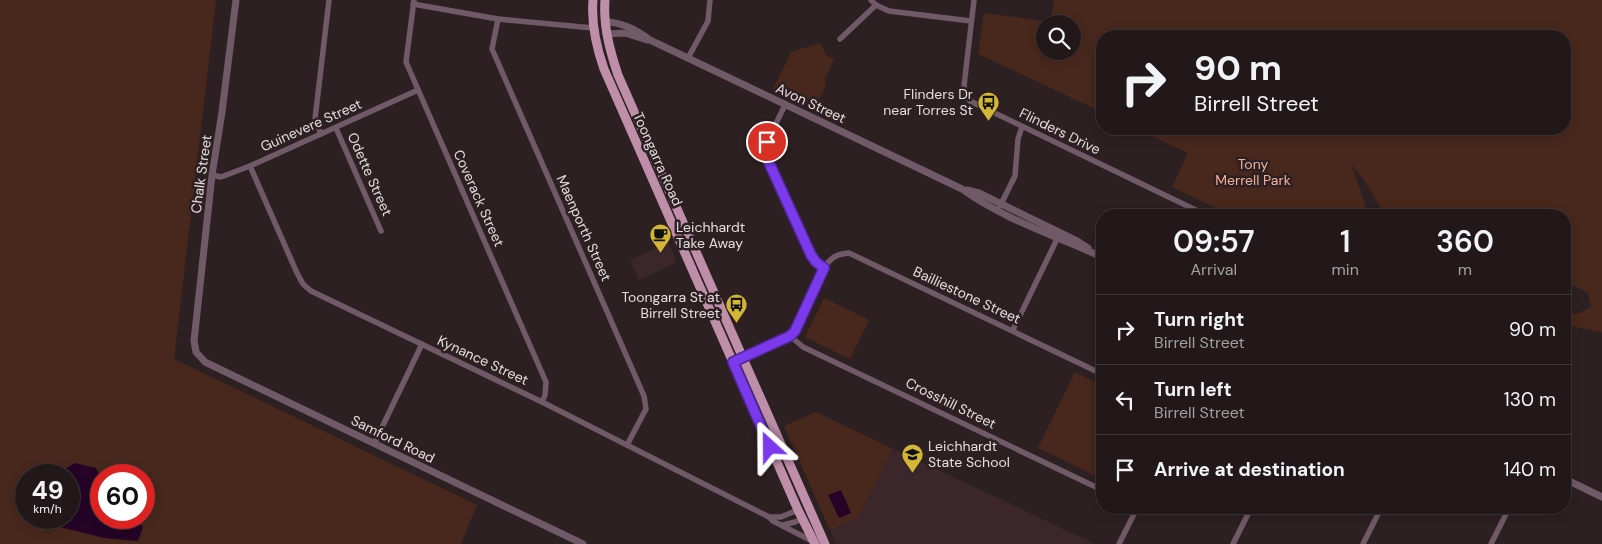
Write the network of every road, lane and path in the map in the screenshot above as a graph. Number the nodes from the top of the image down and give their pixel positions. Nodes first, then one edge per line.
1 (236, 0) edge
2 (329, 0) edge
3 (593, 0) edge
4 (605, 0) edge
5 (710, 0) edge
6 (872, 0) edge
7 (974, 0) edge
8 (413, 2) edge
9 (876, 5) junction
10 (498, 19) junction
11 (971, 21) junction
12 (605, 22) junction
13 (593, 28) junction
14 (606, 34) junction
15 (840, 39) dead end
16 (650, 40) junction
17 (688, 58) junction
18 (418, 90) junction
19 (785, 105) junction
20 (1022, 127) junction
21 (336, 128) junction
22 (321, 134) junction
23 (250, 166) junction
24 (212, 175) junction
25 (1000, 207) junction
26 (1193, 209) edge
27 (381, 231) dead end
28 (1059, 236) junction
29 (1096, 253) edge
30 (824, 268) junction
31 (1014, 330) junction
32 (790, 336) junction
33 (422, 344) junction
34 (196, 352) joint
35 (743, 358) junction
36 (733, 362) junction
37 (1096, 371) edge
38 (542, 402) junction
39 (374, 444) junction
40 (627, 445) junction
41 (1571, 482) edge
42 (1096, 487) edge
43 (1602, 497) edge
44 (810, 511) junction
45 (800, 514) junction
46 (1134, 514) edge
47 (1248, 514) edge
48 (1378, 514) edge
49 (1505, 514) edge
50 (769, 517) junction
51 (780, 525) junction
52 (814, 543) edge
53 (583, 544) edge
54 (825, 544) edge
55 (1119, 544) edge
56 (1233, 544) edge
57 (1363, 544) edge
58 (1491, 544) edge

1 - 24 street, Chalk Street
2 - 22 street
3 - 13 main road, Toongarra Road
4 - 12 main road, Toongarra Road
5 - 17 street
6 - 9 street
7 - 11 street, Flinders Drive
8 - 10 street
8 - 18 street, Coverack Street
9 - 11 street
9 - 15 street
10 - 13 street
10 - 40 street, Maenporth Street
11 - 20 street, Flinders Drive
12 - 13 main road
12 - 14 main road, Toongarra Road
12 - 16 street, Avon Street
13 - 14 main road
13 - 36 main road, Toongarra Road
14 - 16 street, Avon Street
14 - 35 main road, Toongarra Road
16 - 17 street, Avon Street
17 - 19 street, Avon Street
18 - 21 street, Guinevere Street
18 - 38 street, Coverack Street
19 - 25 street, Avon Street
19 - 30 street
20 - 25 street
20 - 26 street, Flinders Drive
21 - 22 street, Guinevere Street
21 - 27 street, Odette Street
22 - 23 street, Guinevere Street
23 - 24 street, Guinevere Street
23 - 33 street, Kynance Street
24 - 34 street, Chalk Street
25 - 28 street, Avon Street
28 - 29 street, Avon Street
28 - 31 street
30 - 31 street, Bailliestone Street
30 - 32 street
31 - 37 street, Bailliestone Street
32 - 35 street
32 - 42 street, Crosshill Street
33 - 38 street, Kynance Street
33 - 39 street
34 - 39 street, Samford Road
35 - 36 street
35 - 44 main road, Toongarra Road
36 - 45 main road, Toongarra Road
38 - 40 street, Kynance Street
39 - 53 street, Samford Road
40 - 50 street, Kynance Street
41 - 43 street
44 - 45 main road
44 - 54 main road, Toongarra Road
45 - 50 street
45 - 51 street
45 - 52 main road, Toongarra Road
46 - 55 street
47 - 56 street
48 - 57 street
49 - 58 street
50 - 51 street, Kynance Street
51 - 52 street, Kynance Street

